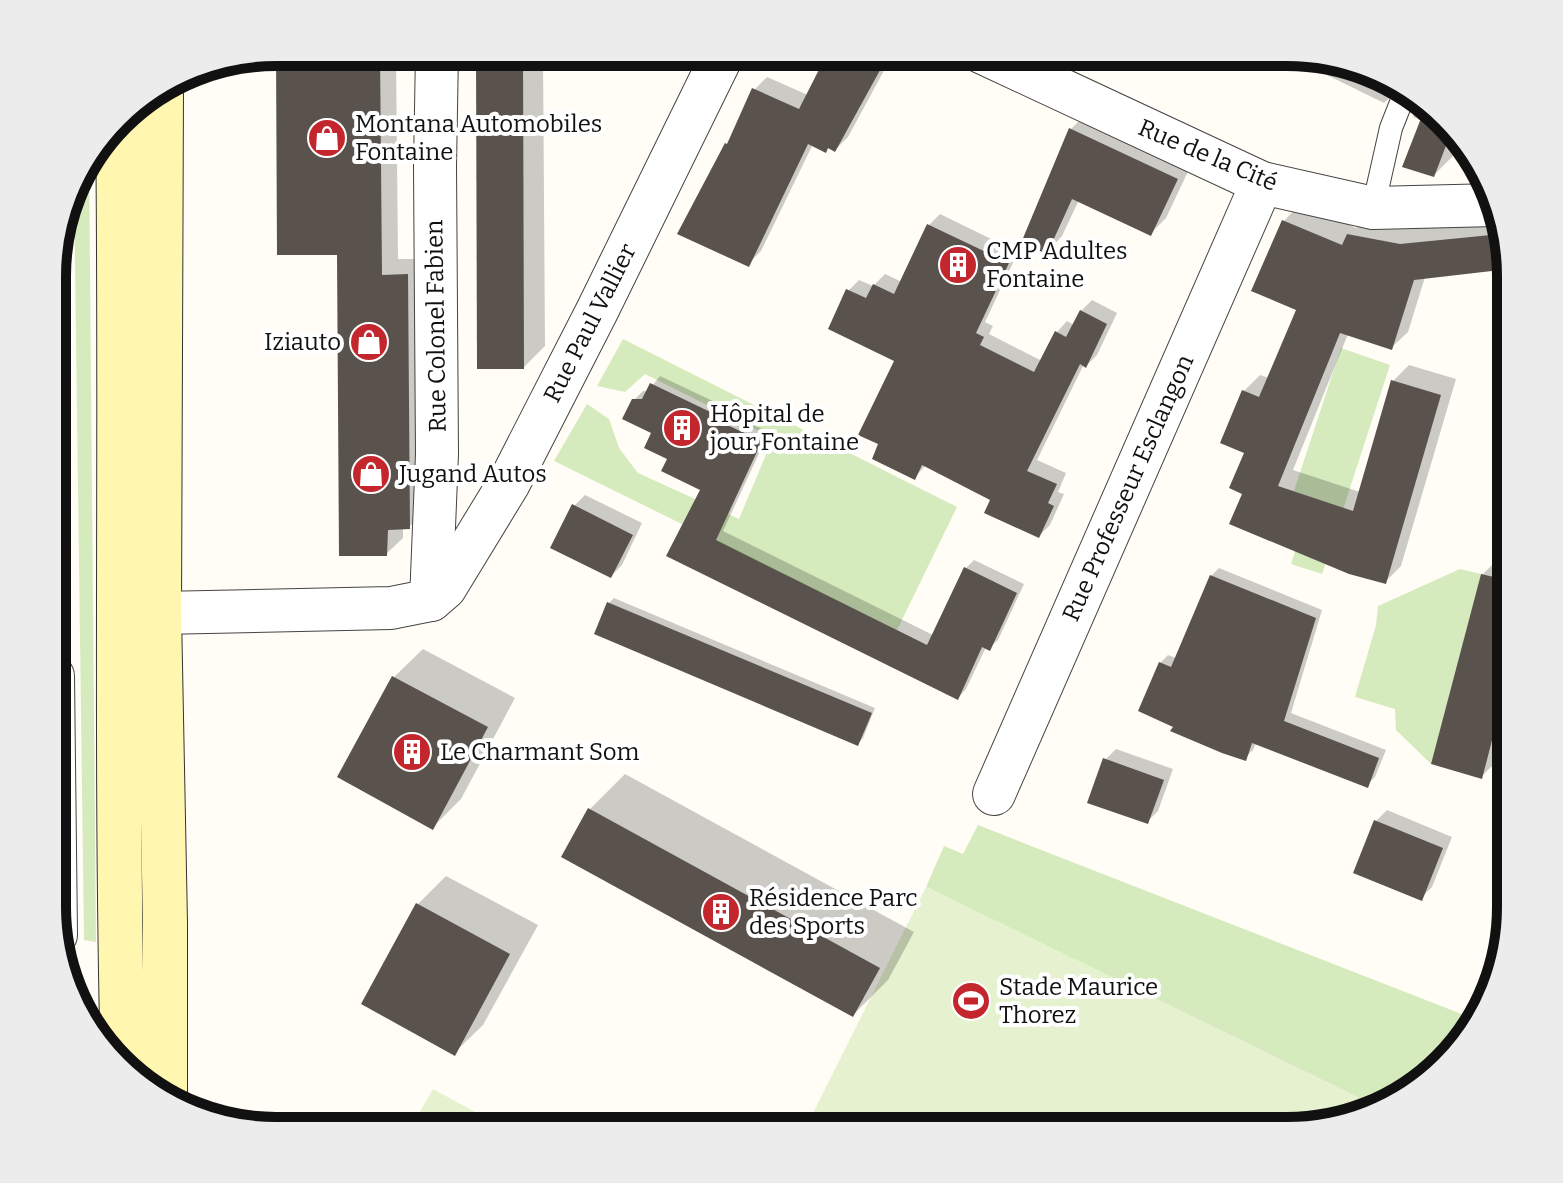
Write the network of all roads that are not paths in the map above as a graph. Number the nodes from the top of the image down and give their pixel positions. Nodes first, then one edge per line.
1 (437, 66) edge
2 (717, 66) edge
3 (1011, 66) edge
4 (1402, 100) edge
5 (161, 101) edge
6 (118, 138) edge
7 (1262, 183) junction
8 (1484, 205) edge
9 (1373, 208) junction
10 (438, 594) junction
11 (159, 613) junction
12 (994, 794) dead end
13 (123, 1049) edge
14 (165, 1086) edge

1 - 10 street, Rue Colonel Fabien
2 - 10 street, Rue Paul Vallier
3 - 7 street, Rue de la Cité
4 - 9 lane
5 - 11 main road
6 - 13 main road
7 - 9 street, Rue de la Cité
7 - 12 street, Rue Professeur Esclangon
8 - 9 street, Rue de la Cité
10 - 11 street
11 - 14 main road

